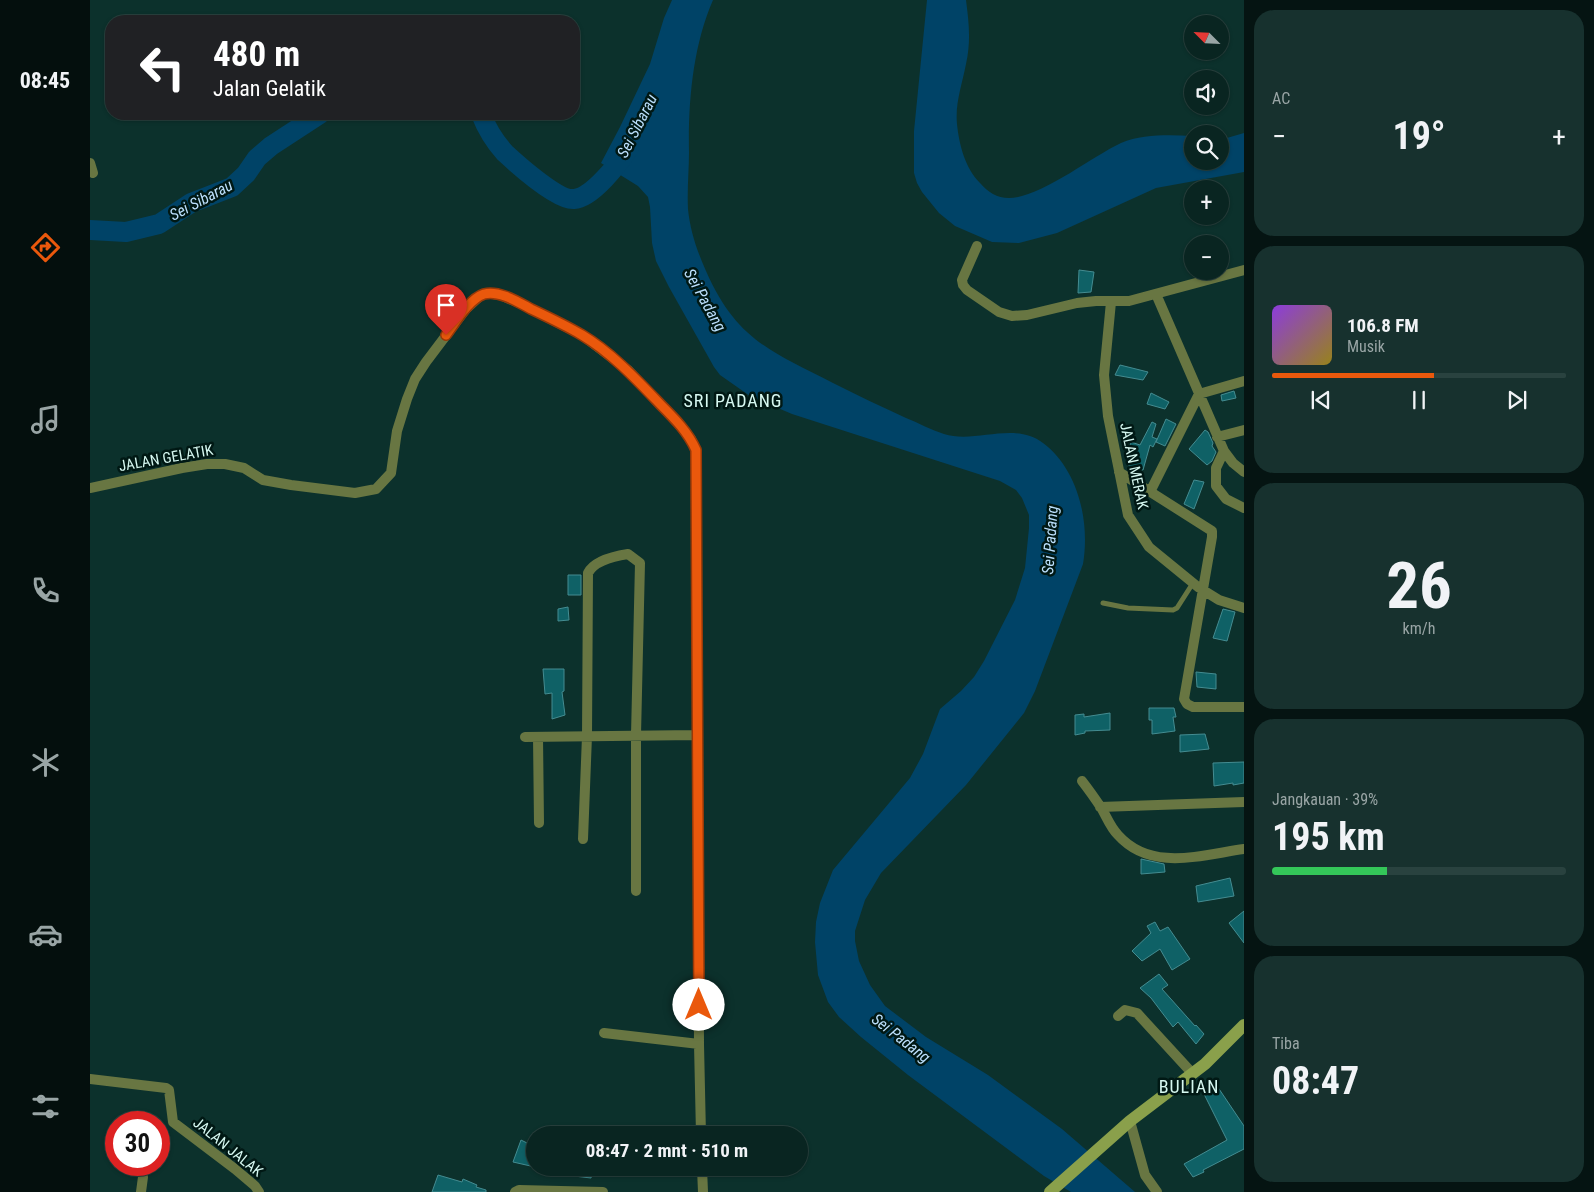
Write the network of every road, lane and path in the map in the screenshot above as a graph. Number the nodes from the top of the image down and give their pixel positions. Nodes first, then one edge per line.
1 (977, 246) dead end
2 (1244, 270) edge
3 (1156, 294) junction
4 (1111, 302) junction
5 (1244, 382) edge
6 (1199, 394) junction
7 (1244, 430) edge
8 (1217, 437) junction
9 (1224, 451) junction
10 (1119, 472) junction
11 (1244, 472) edge
12 (90, 488) edge
13 (1150, 492) junction
14 (1244, 508) edge
15 (1193, 583) junction
16 (1204, 591) junction
17 (1102, 604) dead end
18 (1244, 608) edge
19 (1244, 707) edge
20 (697, 734) junction
21 (587, 736) junction
22 (636, 736) junction
23 (525, 737) dead end
24 (538, 737) junction
25 (1082, 781) dead end
26 (1244, 802) edge
27 (1100, 807) junction
28 (539, 823) dead end
29 (583, 839) dead end
30 (1244, 849) edge
31 (636, 890) dead end
32 (1118, 1016) dead end
33 (1244, 1025) edge
34 (604, 1033) dead end
35 (699, 1044) junction
36 (1192, 1073) junction
37 (90, 1079) edge
38 (1130, 1121) junction
39 (701, 1126) edge
40 (702, 1176) edge
41 (144, 1177) dead end
42 (141, 1192) edge
43 (259, 1192) edge
44 (516, 1192) edge
45 (603, 1192) edge
46 (703, 1192) edge
47 (1050, 1192) edge
48 (1157, 1192) edge

1 - 4 street
2 - 3 street
3 - 4 street
3 - 6 street
4 - 10 street, JALAN MERAK
5 - 6 street
6 - 8 street
6 - 13 street
7 - 8 street
8 - 9 street
9 - 11 street
9 - 14 street
10 - 13 street
10 - 15 street, JALAN MERAK
12 - 20 street, JALAN GELATIK
13 - 16 street
15 - 16 street, JALAN MERAK
15 - 17 lane
16 - 18 street, JALAN MERAK
16 - 19 street
20 - 22 street
20 - 35 street, JALAN GELATIK
21 - 22 street
21 - 22 street
21 - 24 street
21 - 29 street
22 - 31 street
23 - 24 street
24 - 28 street
25 - 27 street
26 - 27 street
27 - 30 street
32 - 36 street
33 - 36 main road
34 - 35 street
35 - 39 street, JALAN GELATIK
36 - 38 main road
37 - 43 street, JALAN JALAK
38 - 47 main road
38 - 48 street
40 - 46 street
41 - 42 street
44 - 45 street

